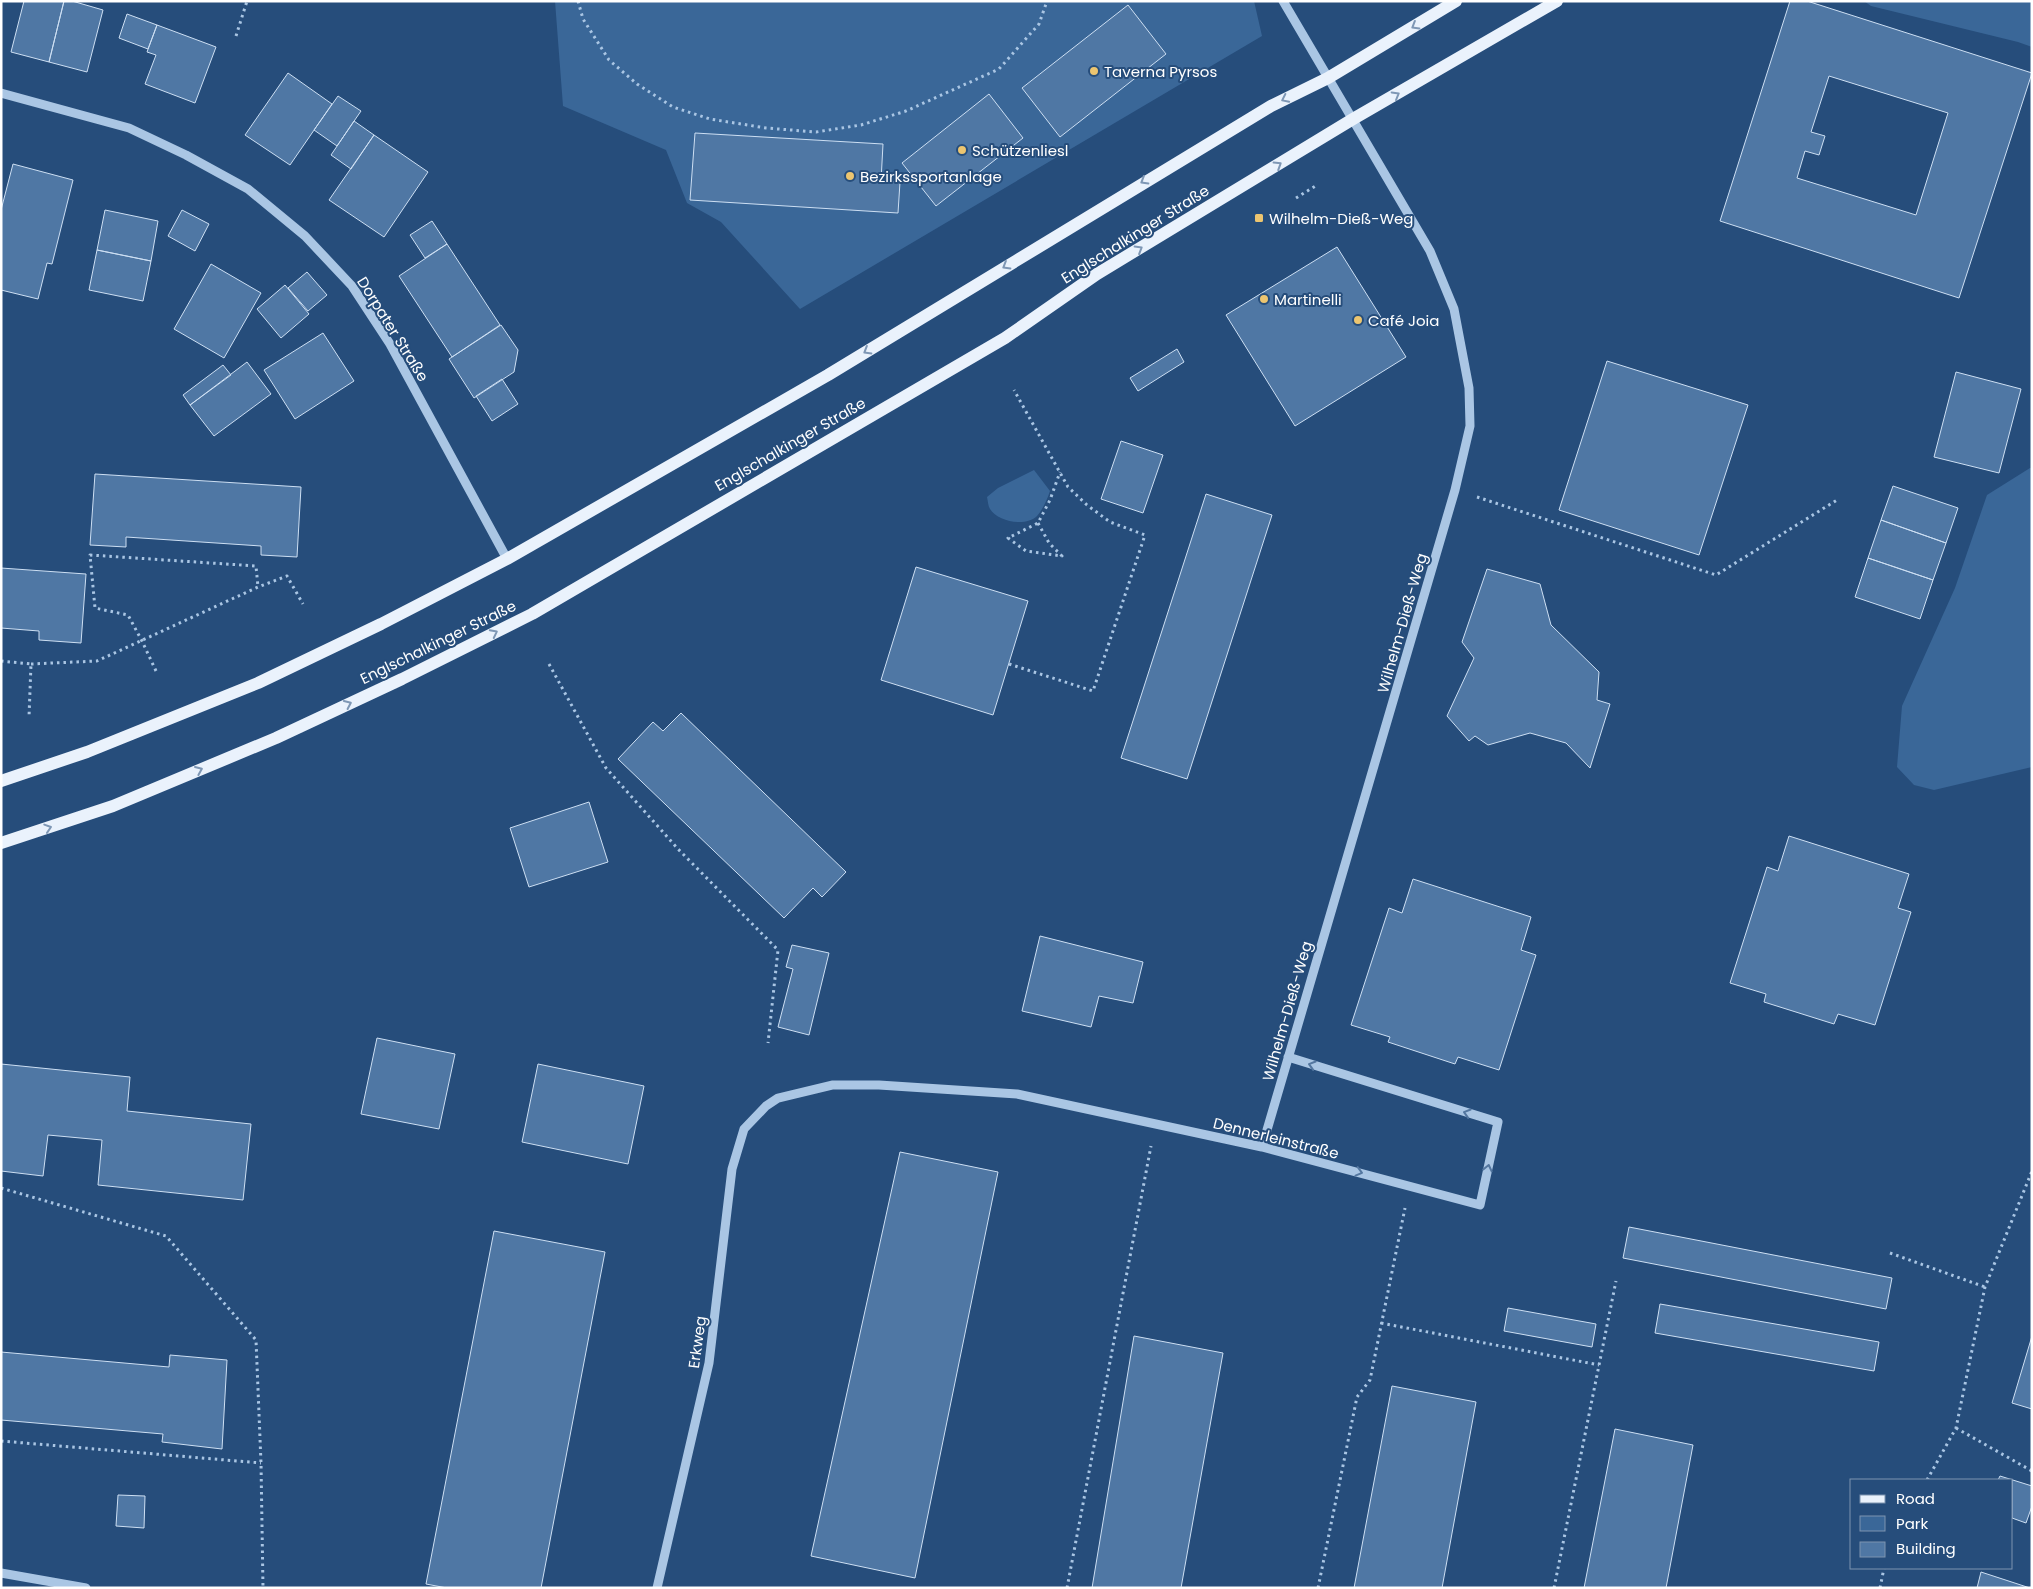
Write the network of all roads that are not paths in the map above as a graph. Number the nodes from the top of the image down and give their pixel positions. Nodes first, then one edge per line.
1 (1284, 1) edge
2 (1456, 1) edge
3 (1558, 1) edge
4 (1328, 78) junction
5 (1, 94) edge
6 (1353, 119) junction
7 (507, 559) junction
8 (1, 780) edge
9 (1, 843) edge
10 (1288, 1057) junction
11 (766, 1106) joint
12 (1262, 1147) junction
13 (1, 1573) edge
14 (86, 1588) edge
15 (657, 1588) edge

1 - 4 street, Wilhelm-Dieß-Weg
2 -> 4 main road
6 -> 3 main road, Englschalkinger Straße
4 - 6 street, Wilhelm-Dieß-Weg
4 -> 7 main road
5 - 7 street, Dorpater Straße
9 -> 6 main road, Englschalkinger Straße
6 - 10 street, Wilhelm-Dieß-Weg
7 - 8 main road
10 - 12 street, Wilhelm-Dieß-Weg
12 -> 10 street, Dennerleinstraße
11 - 12 street, Dennerleinstraße
11 - 15 street, Erkweg
13 - 14 street

